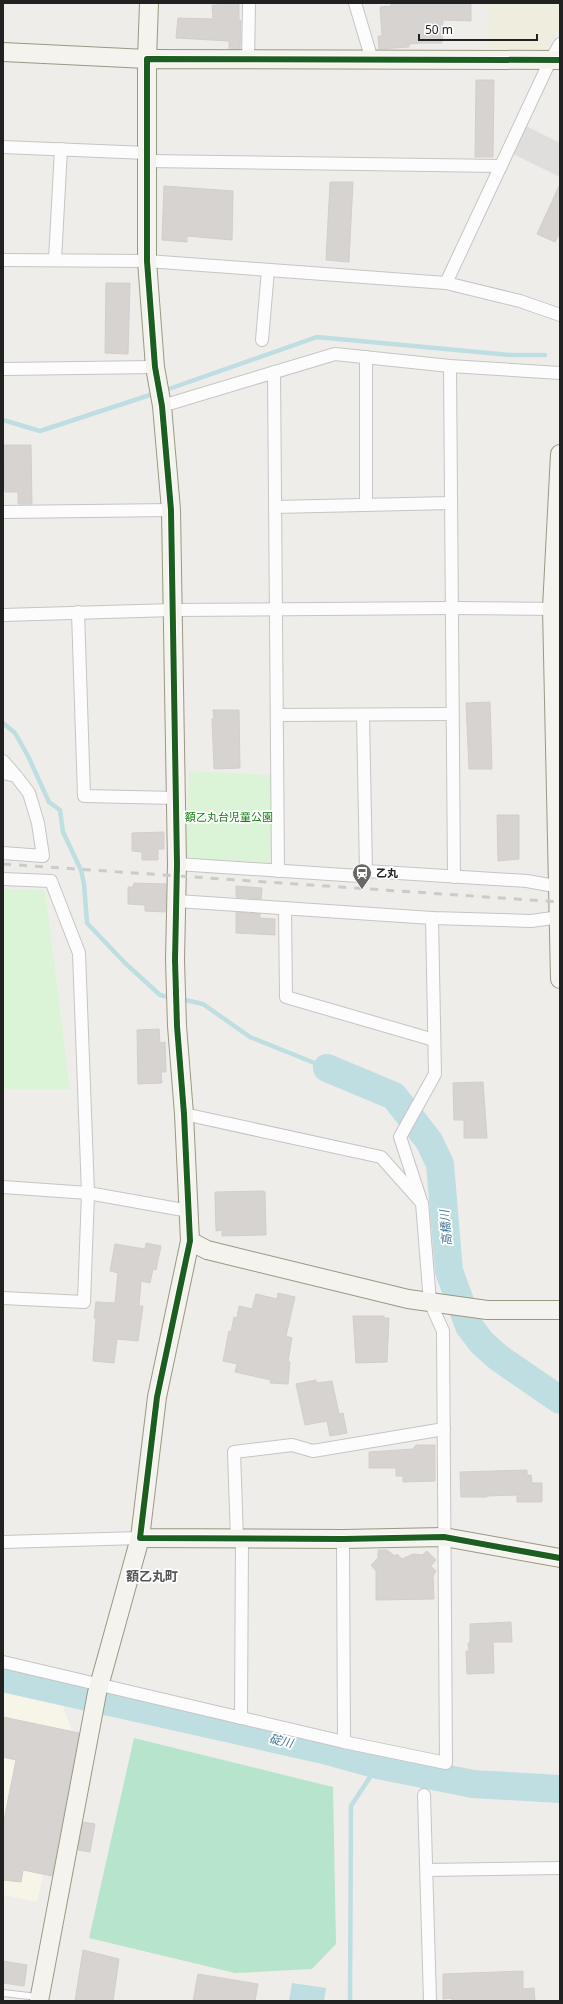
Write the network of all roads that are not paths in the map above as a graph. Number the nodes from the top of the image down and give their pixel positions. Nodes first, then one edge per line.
1 (149, 3) edge
2 (249, 3) edge
3 (355, 3) edge
4 (560, 44) edge
5 (3, 52) edge
6 (147, 59) junction
7 (372, 60) junction
8 (248, 61) junction
9 (555, 61) edge
10 (3, 147) edge
11 (61, 149) junction
12 (147, 157) junction
13 (501, 166) junction
14 (3, 260) edge
15 (55, 260) junction
16 (147, 261) junction
17 (268, 270) junction
18 (446, 283) junction
19 (560, 315) edge
20 (262, 340) dead end
21 (366, 357) junction
22 (450, 366) junction
23 (156, 367) junction
24 (3, 369) edge
25 (274, 372) junction
26 (560, 373) edge
27 (160, 396) junction
28 (560, 454) edge
29 (451, 503) junction
30 (366, 505) junction
31 (275, 507) junction
32 (171, 510) junction
33 (3, 512) edge
34 (452, 608) junction
35 (556, 608) edge
36 (174, 610) junction
37 (276, 610) junction
38 (78, 612) junction
39 (3, 615) edge
40 (452, 714) junction
41 (277, 715) junction
42 (364, 715) junction
43 (3, 761) edge
44 (3, 773) edge
45 (16, 776) junction
46 (177, 798) junction
47 (3, 853) edge
48 (177, 864) junction
49 (278, 871) junction
50 (366, 871) junction
51 (454, 877) junction
52 (3, 879) edge
53 (559, 887) edge
54 (177, 901) junction
55 (285, 908) junction
56 (559, 917) edge
57 (432, 918) junction
58 (560, 979) edge
59 (434, 1040) junction
60 (184, 1114) junction
61 (3, 1187) edge
62 (88, 1193) junction
63 (422, 1203) junction
64 (189, 1210) junction
65 (190, 1241) junction
66 (3, 1298) edge
67 (438, 1303) junction
68 (560, 1310) edge
69 (444, 1429) junction
70 (444, 1537) junction
71 (140, 1538) junction
72 (240, 1539) junction
73 (343, 1539) junction
74 (3, 1542) edge
75 (560, 1558) edge
76 (3, 1662) edge
77 (97, 1694) junction
78 (241, 1718) junction
79 (344, 1742) junction
80 (424, 1795) dead end
81 (560, 1868) edge
82 (427, 1870) junction
83 (3, 1993) edge
84 (39, 1999) edge
85 (430, 2001) edge

1 - 6 street
2 - 8 street
3 - 7 street
4 - 9 street
5 - 6 street
6 - 8 street
6 - 12 street
7 - 8 street
7 - 9 street
9 - 13 street
10 - 11 street
11 - 12 street
11 - 15 street
12 - 13 street
12 - 16 street
13 - 18 street
14 - 15 street
15 - 16 street
16 - 17 street
16 - 23 street
17 - 18 street
17 - 20 street
18 - 19 street
21 - 22 street
21 - 25 street
21 - 30 street
22 - 26 street
22 - 29 street
23 - 24 street
23 - 27 street
25 - 27 street
25 - 31 street
27 - 32 street
28 - 35 street
29 - 30 street
29 - 34 street
30 - 31 street
31 - 37 street
32 - 33 street
32 - 36 street
34 - 35 street
34 - 37 street
34 - 40 street
35 - 53 street
36 - 37 street
36 - 38 street
36 - 46 street
37 - 41 street
38 - 39 street
38 - 46 street
40 - 42 street
40 - 51 street
41 - 42 street
41 - 49 street
42 - 50 street
43 - 45 street
44 - 45 street
45 - 47 street
46 - 48 street
48 - 49 street
48 - 54 street
49 - 50 street
50 - 51 street
51 - 53 street
52 - 62 street
53 - 56 street
54 - 55 street
54 - 60 street
55 - 57 street
55 - 59 street
56 - 57 street
56 - 58 street
57 - 59 street
59 - 63 street
60 - 63 street
60 - 64 street
61 - 62 street
62 - 64 street
62 - 66 street
63 - 67 street
64 - 65 street
65 - 67 street
65 - 71 street
67 - 68 street
67 - 69 street
69 - 70 street
69 - 72 street
70 - 73 street
70 - 75 street
70 - 79 street
71 - 72 street
71 - 74 street
71 - 77 street
72 - 73 street
72 - 78 street
73 - 79 street
76 - 77 street
77 - 78 street
77 - 84 street
78 - 79 street
80 - 82 street
81 - 82 street
82 - 85 street
83 - 84 lane

